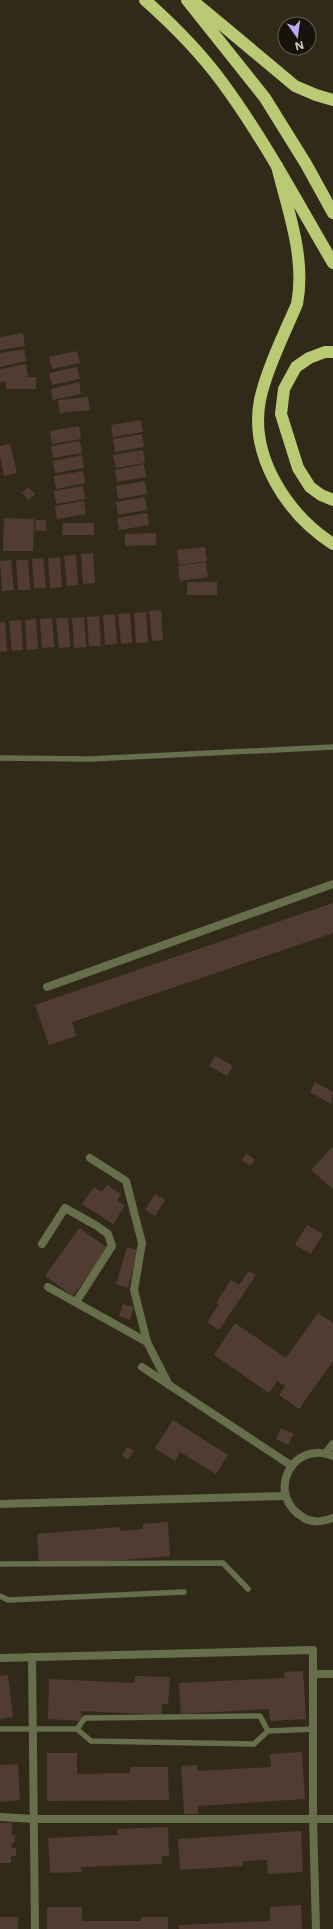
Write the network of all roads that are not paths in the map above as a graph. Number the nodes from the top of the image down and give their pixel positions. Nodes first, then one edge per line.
1 (145, 0) edge
2 (187, 0) edge
3 (191, 0) edge
4 (333, 100) edge
5 (277, 166) junction
6 (333, 213) edge
7 (333, 263) edge
8 (333, 352) edge
9 (333, 500) edge
10 (333, 544) edge
11 (333, 747) edge
12 (0, 758) edge
13 (333, 884) edge
14 (47, 987) dead end
15 (90, 1158) dead end
16 (42, 1244) dead end
17 (48, 1287) dead end
18 (76, 1302) junction
19 (147, 1342) junction
20 (142, 1367) dead end
21 (169, 1385) junction
22 (333, 1444) edge
23 (330, 1455) edge
24 (292, 1466) junction
25 (285, 1496) junction
26 (0, 1504) edge
27 (333, 1518) edge
28 (0, 1564) edge
29 (248, 1589) dead end
30 (184, 1592) dead end
31 (0, 1596) edge
32 (32, 1657) junction
33 (0, 1658) edge
34 (314, 1674) junction
35 (333, 1674) edge
36 (0, 1729) edge
37 (34, 1729) junction
38 (77, 1729) junction
39 (314, 1729) junction
40 (268, 1731) junction
41 (0, 1817) edge
42 (313, 1818) junction
43 (333, 1818) edge
44 (34, 1819) junction
45 (35, 1929) edge
46 (316, 1929) edge

1 - 5 highway
2 - 6 highway
3 - 4 highway
5 - 7 highway
5 - 10 highway
8 - 9 highway
11 - 12 lane
13 - 14 street
15 - 19 street
16 - 18 street
17 - 18 street
18 - 19 street
19 - 21 street
20 - 21 street
21 - 24 street
22 - 23 street
23 - 24 street
24 - 25 street
25 - 26 street
25 - 27 street
28 - 29 lane
30 - 31 lane
32 - 33 street
32 - 34 street
32 - 37 street
34 - 35 street
34 - 39 street
36 - 37 lane
37 - 38 lane
37 - 44 street
38 - 40 lane
38 - 40 lane
39 - 40 lane
39 - 42 street
41 - 44 street
42 - 43 street
42 - 44 street
42 - 46 street
44 - 45 street

